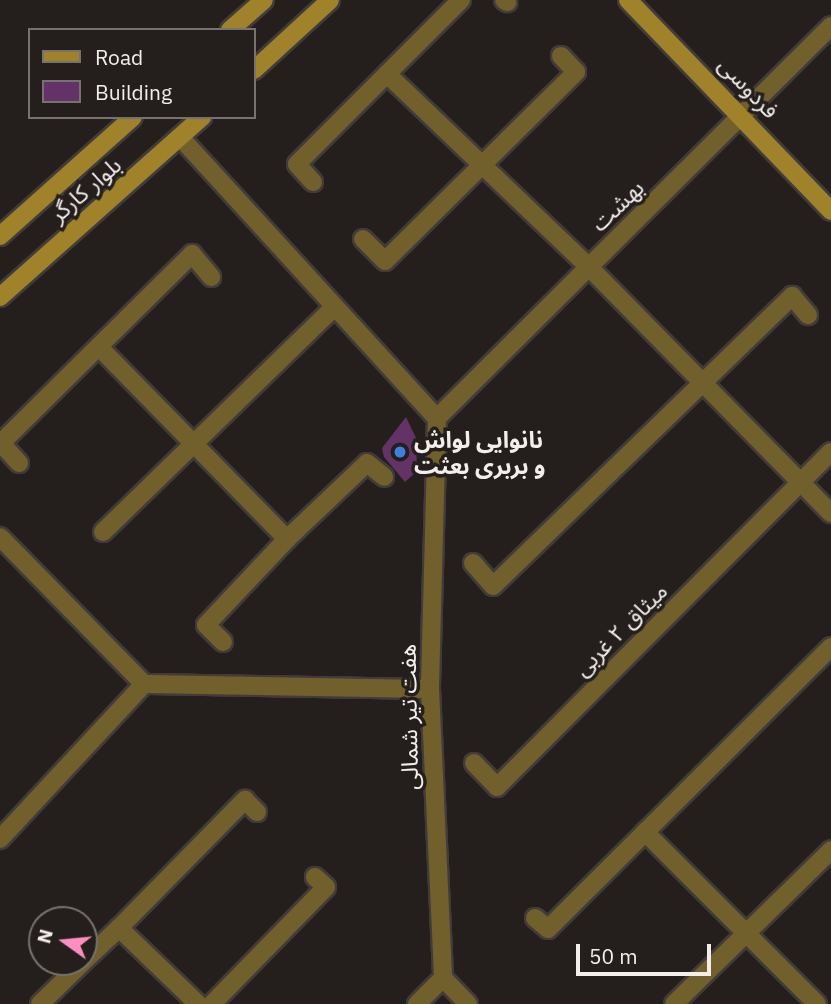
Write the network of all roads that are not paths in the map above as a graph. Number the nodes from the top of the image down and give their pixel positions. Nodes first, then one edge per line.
1 (264, 0) edge
2 (330, 0) edge
3 (461, 0) edge
4 (628, 0) edge
5 (831, 26) edge
6 (232, 28) edge
7 (561, 56) dead end
8 (256, 68) edge
9 (387, 74) junction
10 (744, 116) junction
11 (131, 119) edge
12 (200, 119) edge
13 (180, 137) junction
14 (483, 165) junction
15 (313, 182) dead end
16 (831, 211) edge
17 (0, 236) edge
18 (363, 239) dead end
19 (589, 267) junction
20 (211, 277) dead end
21 (0, 296) edge
22 (334, 307) junction
23 (808, 315) dead end
24 (99, 347) junction
25 (704, 384) junction
26 (438, 418) junction
27 (194, 444) junction
28 (831, 452) edge
29 (19, 463) dead end
30 (384, 477) dead end
31 (801, 482) junction
32 (831, 513) edge
33 (103, 532) dead end
34 (0, 537) edge
35 (287, 539) junction
36 (473, 563) dead end
37 (223, 642) dead end
38 (831, 647) edge
39 (144, 684) junction
40 (430, 689) junction
41 (474, 763) dead end
42 (257, 812) dead end
43 (645, 832) junction
44 (0, 839) edge
45 (831, 850) edge
46 (315, 877) dead end
47 (535, 918) dead end
48 (118, 928) junction
49 (746, 933) junction
50 (98, 947) edge
51 (69, 976) edge
52 (443, 978) junction
53 (40, 1004) edge
54 (198, 1004) edge
55 (212, 1004) edge
56 (417, 1004) edge
57 (468, 1004) edge
58 (674, 1004) edge
59 (817, 1004) edge

1 - 6 main road
2 - 8 main road
3 - 9 street
4 - 10 main road, فردوسی
5 - 10 street, بهشت
7 - 14 street
9 - 14 street
9 - 15 street
10 - 16 main road, فردوسی
10 - 19 street, بهشت
11 - 17 main road, بلوار کارگر
12 - 13 main road, بلوار کارگر
13 - 21 main road, بلوار کارگر
13 - 22 street
14 - 18 street
14 - 19 street
19 - 25 street
19 - 26 street, بهشت
20 - 24 street
22 - 26 street
22 - 27 street
23 - 25 street
24 - 27 street
24 - 29 street
25 - 31 street
25 - 36 street
26 - 40 street, هفت تیر شمالی
27 - 33 street
27 - 35 street
28 - 31 street
30 - 35 street
31 - 32 street
31 - 41 street, میثاق ۲ غربی
34 - 39 street
35 - 37 street
38 - 43 street
39 - 40 street
39 - 44 street
40 - 52 street, هفت تیر شمالی
42 - 48 street
43 - 47 street
43 - 49 street
45 - 49 street
46 - 55 street
48 - 50 street
48 - 54 street
49 - 58 street
49 - 59 street
51 - 53 street
52 - 56 street
52 - 57 street

